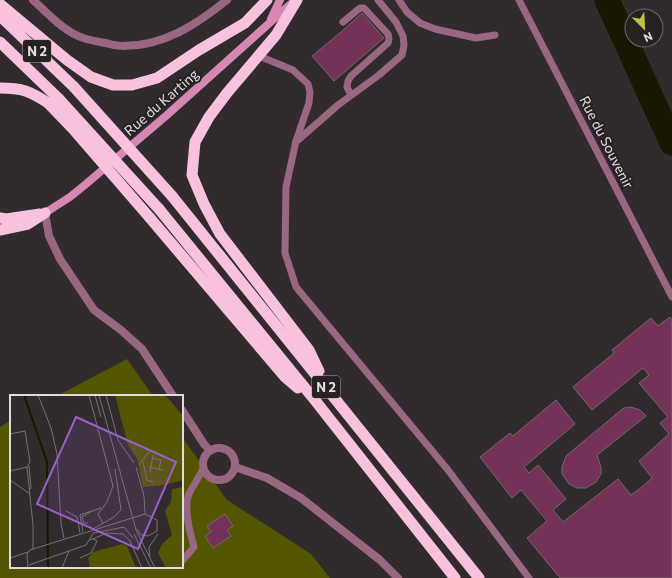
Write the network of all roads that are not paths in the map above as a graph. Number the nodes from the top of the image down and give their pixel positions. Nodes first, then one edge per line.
1 (33, 0) edge
2 (227, 0) edge
3 (267, 0) edge
4 (280, 0) edge
5 (296, 0) edge
6 (378, 0) edge
7 (399, 0) edge
8 (519, 0) edge
9 (0, 4) edge
10 (0, 16) edge
11 (343, 22) dead end
12 (268, 24) junction
13 (495, 35) dead end
14 (0, 42) edge
15 (259, 56) junction
16 (0, 88) edge
17 (352, 95) junction
18 (296, 141) junction
19 (45, 213) junction
20 (0, 218) edge
21 (0, 230) edge
22 (672, 297) edge
23 (327, 388) junction
24 (172, 395) edge
25 (314, 399) junction
26 (183, 412) edge
27 (210, 451) junction
28 (235, 466) junction
29 (203, 469) junction
30 (185, 494) edge
31 (183, 560) edge
32 (398, 578) edge
33 (455, 578) edge
34 (479, 578) edge
35 (530, 578) edge

1 - 2 street
3 - 9 highway
4 - 12 main road, Rue du Karting
5 - 12 main road, Rue du Karting
5 - 15 highway
6 - 17 lane
7 - 13 lane
8 - 22 lane, Rue du Souvenir
10 - 23 highway, N 2, bridge
11 - 17 lane
12 - 19 main road, Rue du Karting
14 - 25 highway, N 2, bridge
15 - 18 lane
15 - 23 highway
16 - 25 highway, bridge
17 - 18 lane
18 - 35 lane
19 - 20 highway
19 - 21 highway
19 - 24 street
23 - 34 highway, N 2
25 - 33 highway, N 2
26 - 27 street
27 - 28 street
27 - 29 street
28 - 29 street
28 - 32 street
29 - 30 lane
30 - 31 lane

